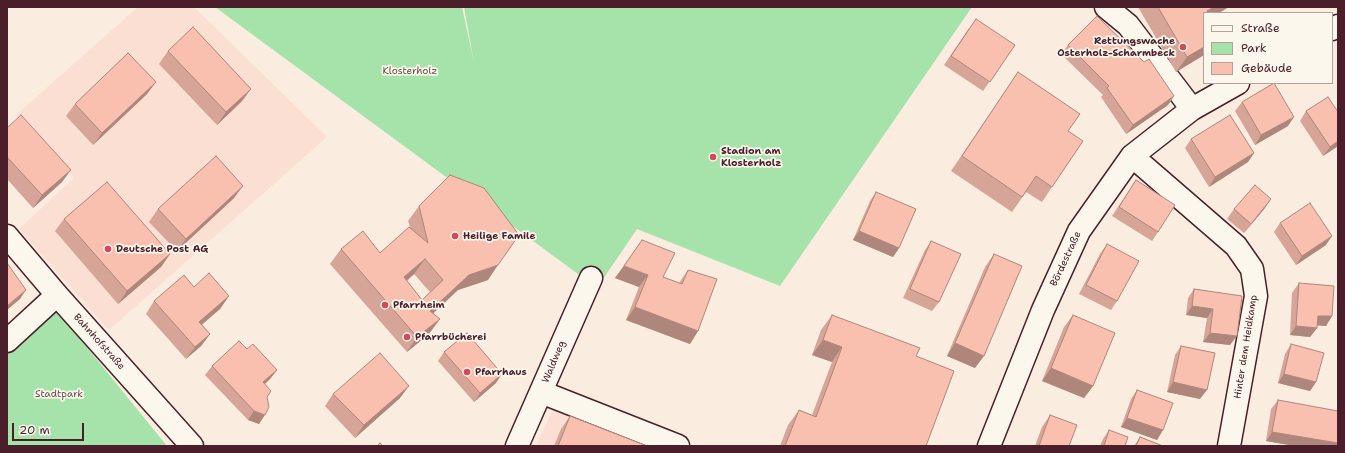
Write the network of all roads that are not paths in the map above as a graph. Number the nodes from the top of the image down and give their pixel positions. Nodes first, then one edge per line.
1 (1106, 7) edge
2 (1236, 84) edge
3 (1192, 109) junction
4 (1132, 156) junction
5 (7, 236) edge
6 (591, 278) dead end
7 (57, 295) junction
8 (7, 341) edge
9 (541, 392) junction
10 (192, 446) edge
11 (517, 446) edge
12 (678, 446) edge
13 (989, 446) edge
14 (1229, 446) edge

1 - 3 street
2 - 3 street, Bördestraße
3 - 4 street, Bördestraße
4 - 13 street, Bördestraße
4 - 14 street, Hinter dem Heidkamp
5 - 7 street, Bahnhofstraße
6 - 9 street, Waldweg
7 - 8 street
7 - 10 street, Bahnhofstraße
9 - 11 street, Waldweg
9 - 12 street

